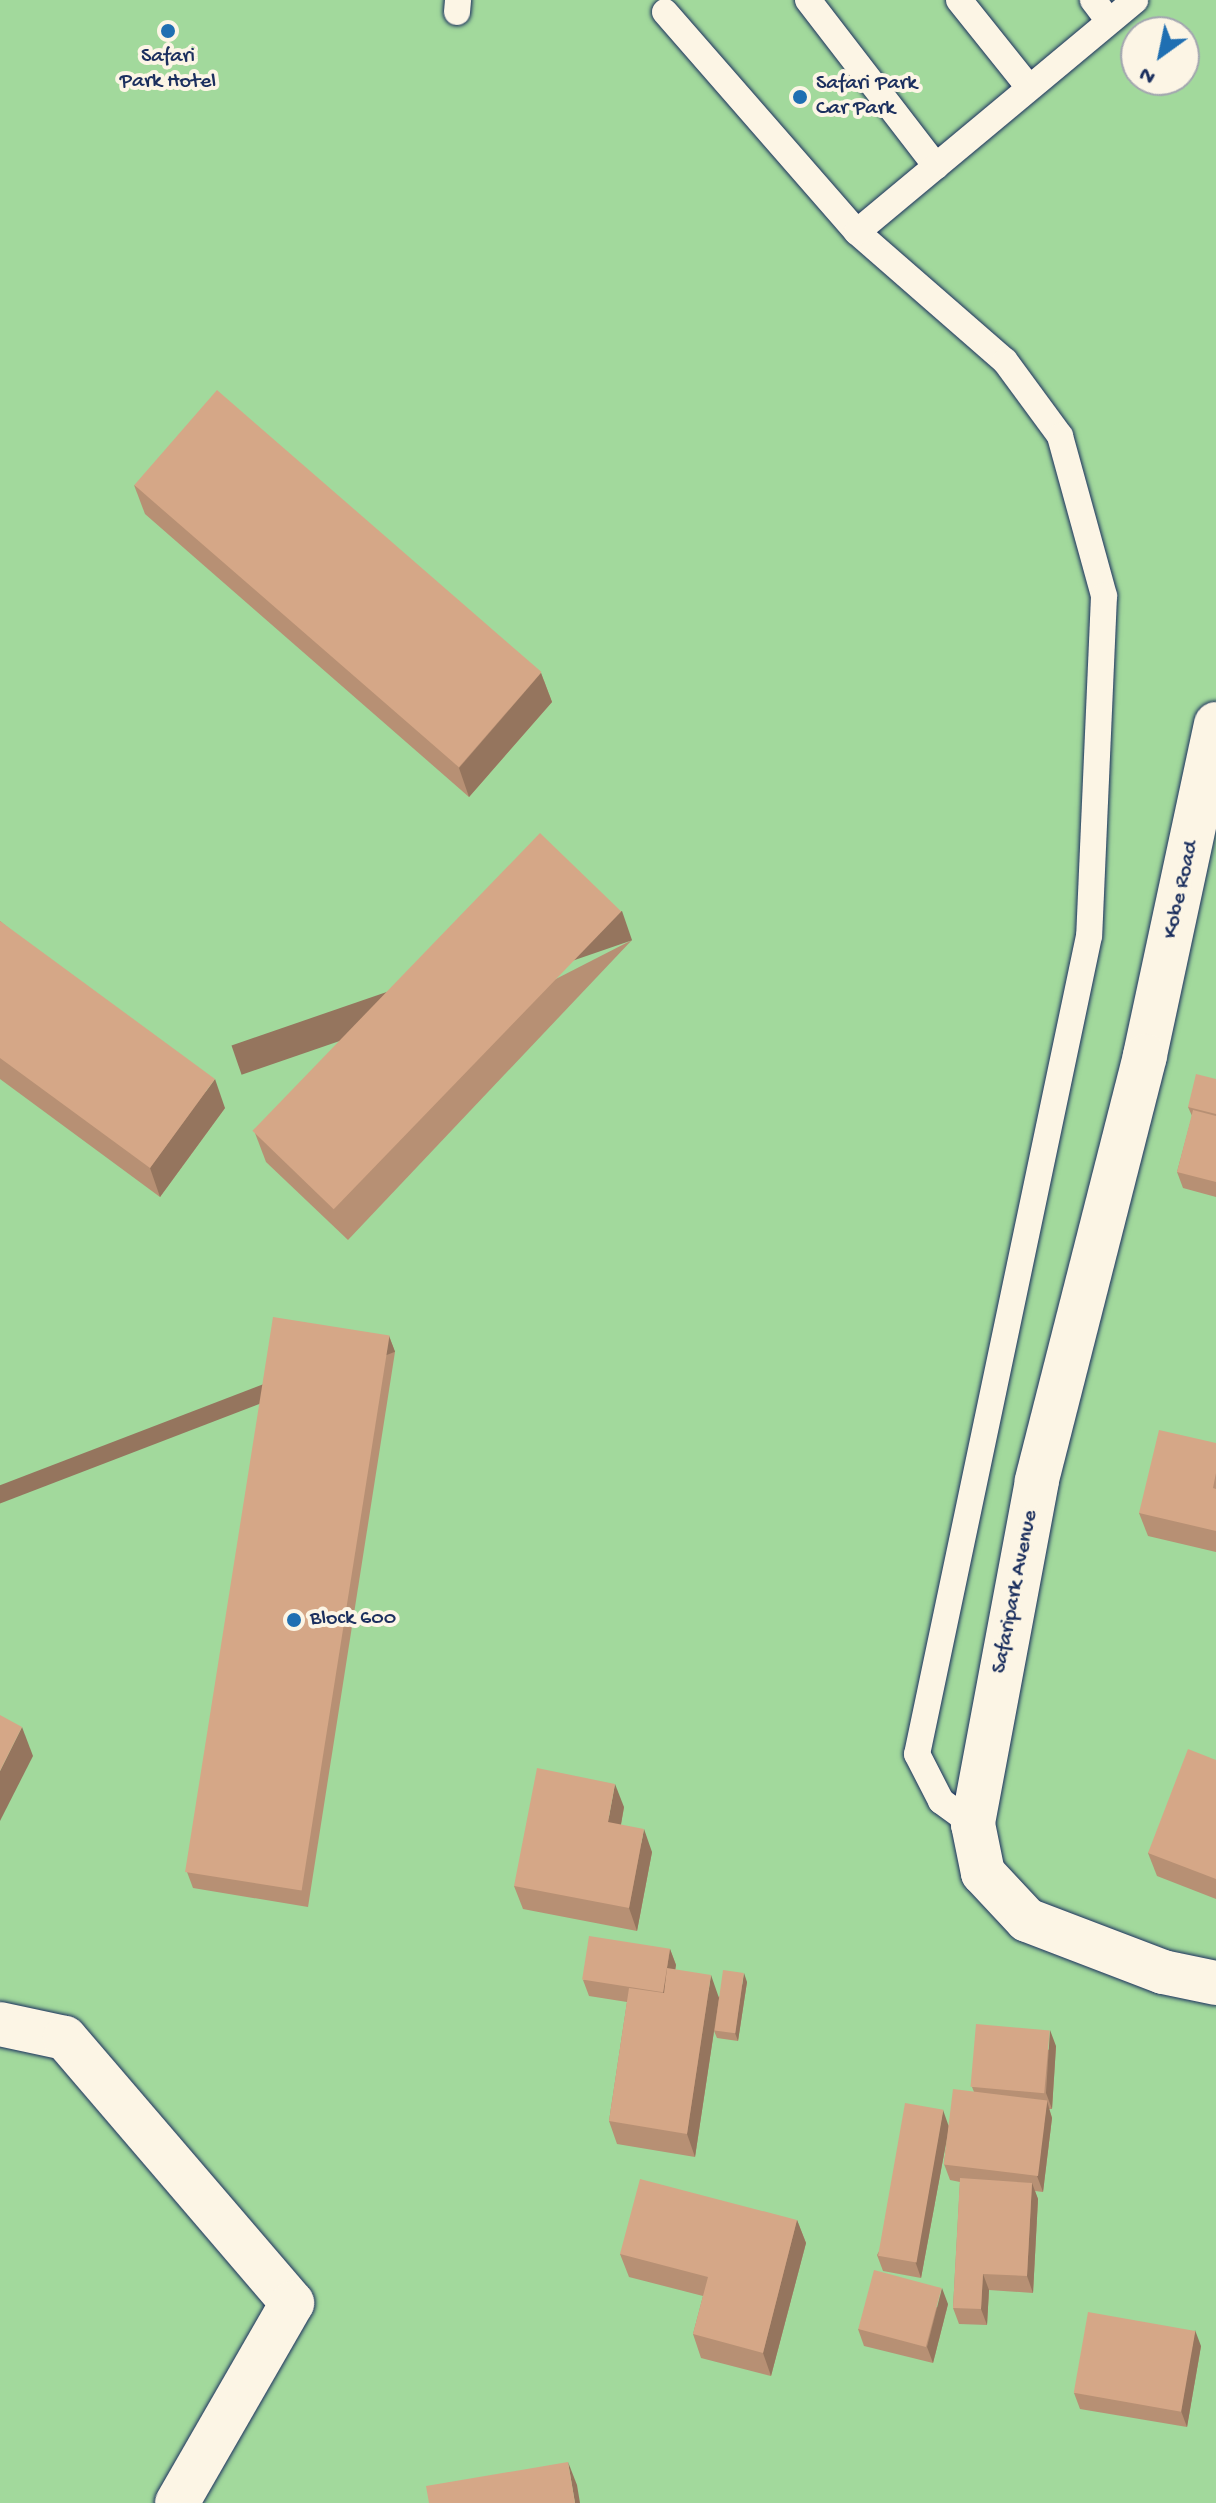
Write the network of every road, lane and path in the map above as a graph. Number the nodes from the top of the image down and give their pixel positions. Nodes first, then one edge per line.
1 (808, 0) edge
2 (959, 0) edge
3 (1093, 0) edge
4 (1135, 0) edge
5 (665, 12) dead end
6 (1109, 21) junction
7 (1027, 85) junction
8 (936, 166) junction
9 (857, 232) junction
10 (1216, 724) edge
11 (1207, 819) edge
12 (1145, 1056) joint
13 (973, 1824) junction
14 (1216, 1983) edge
15 (0, 2024) edge
16 (177, 2503) edge

1 - 8 lane
2 - 7 lane
3 - 6 lane
4 - 6 lane
5 - 9 lane
6 - 7 lane
7 - 8 lane
8 - 9 lane
9 - 13 lane
10 - 11 street, Kobe Road
11 - 12 street, Kobe Road
12 - 13 street, Safaripark Avenue
13 - 14 street, Safaripark Avenue
15 - 16 street

